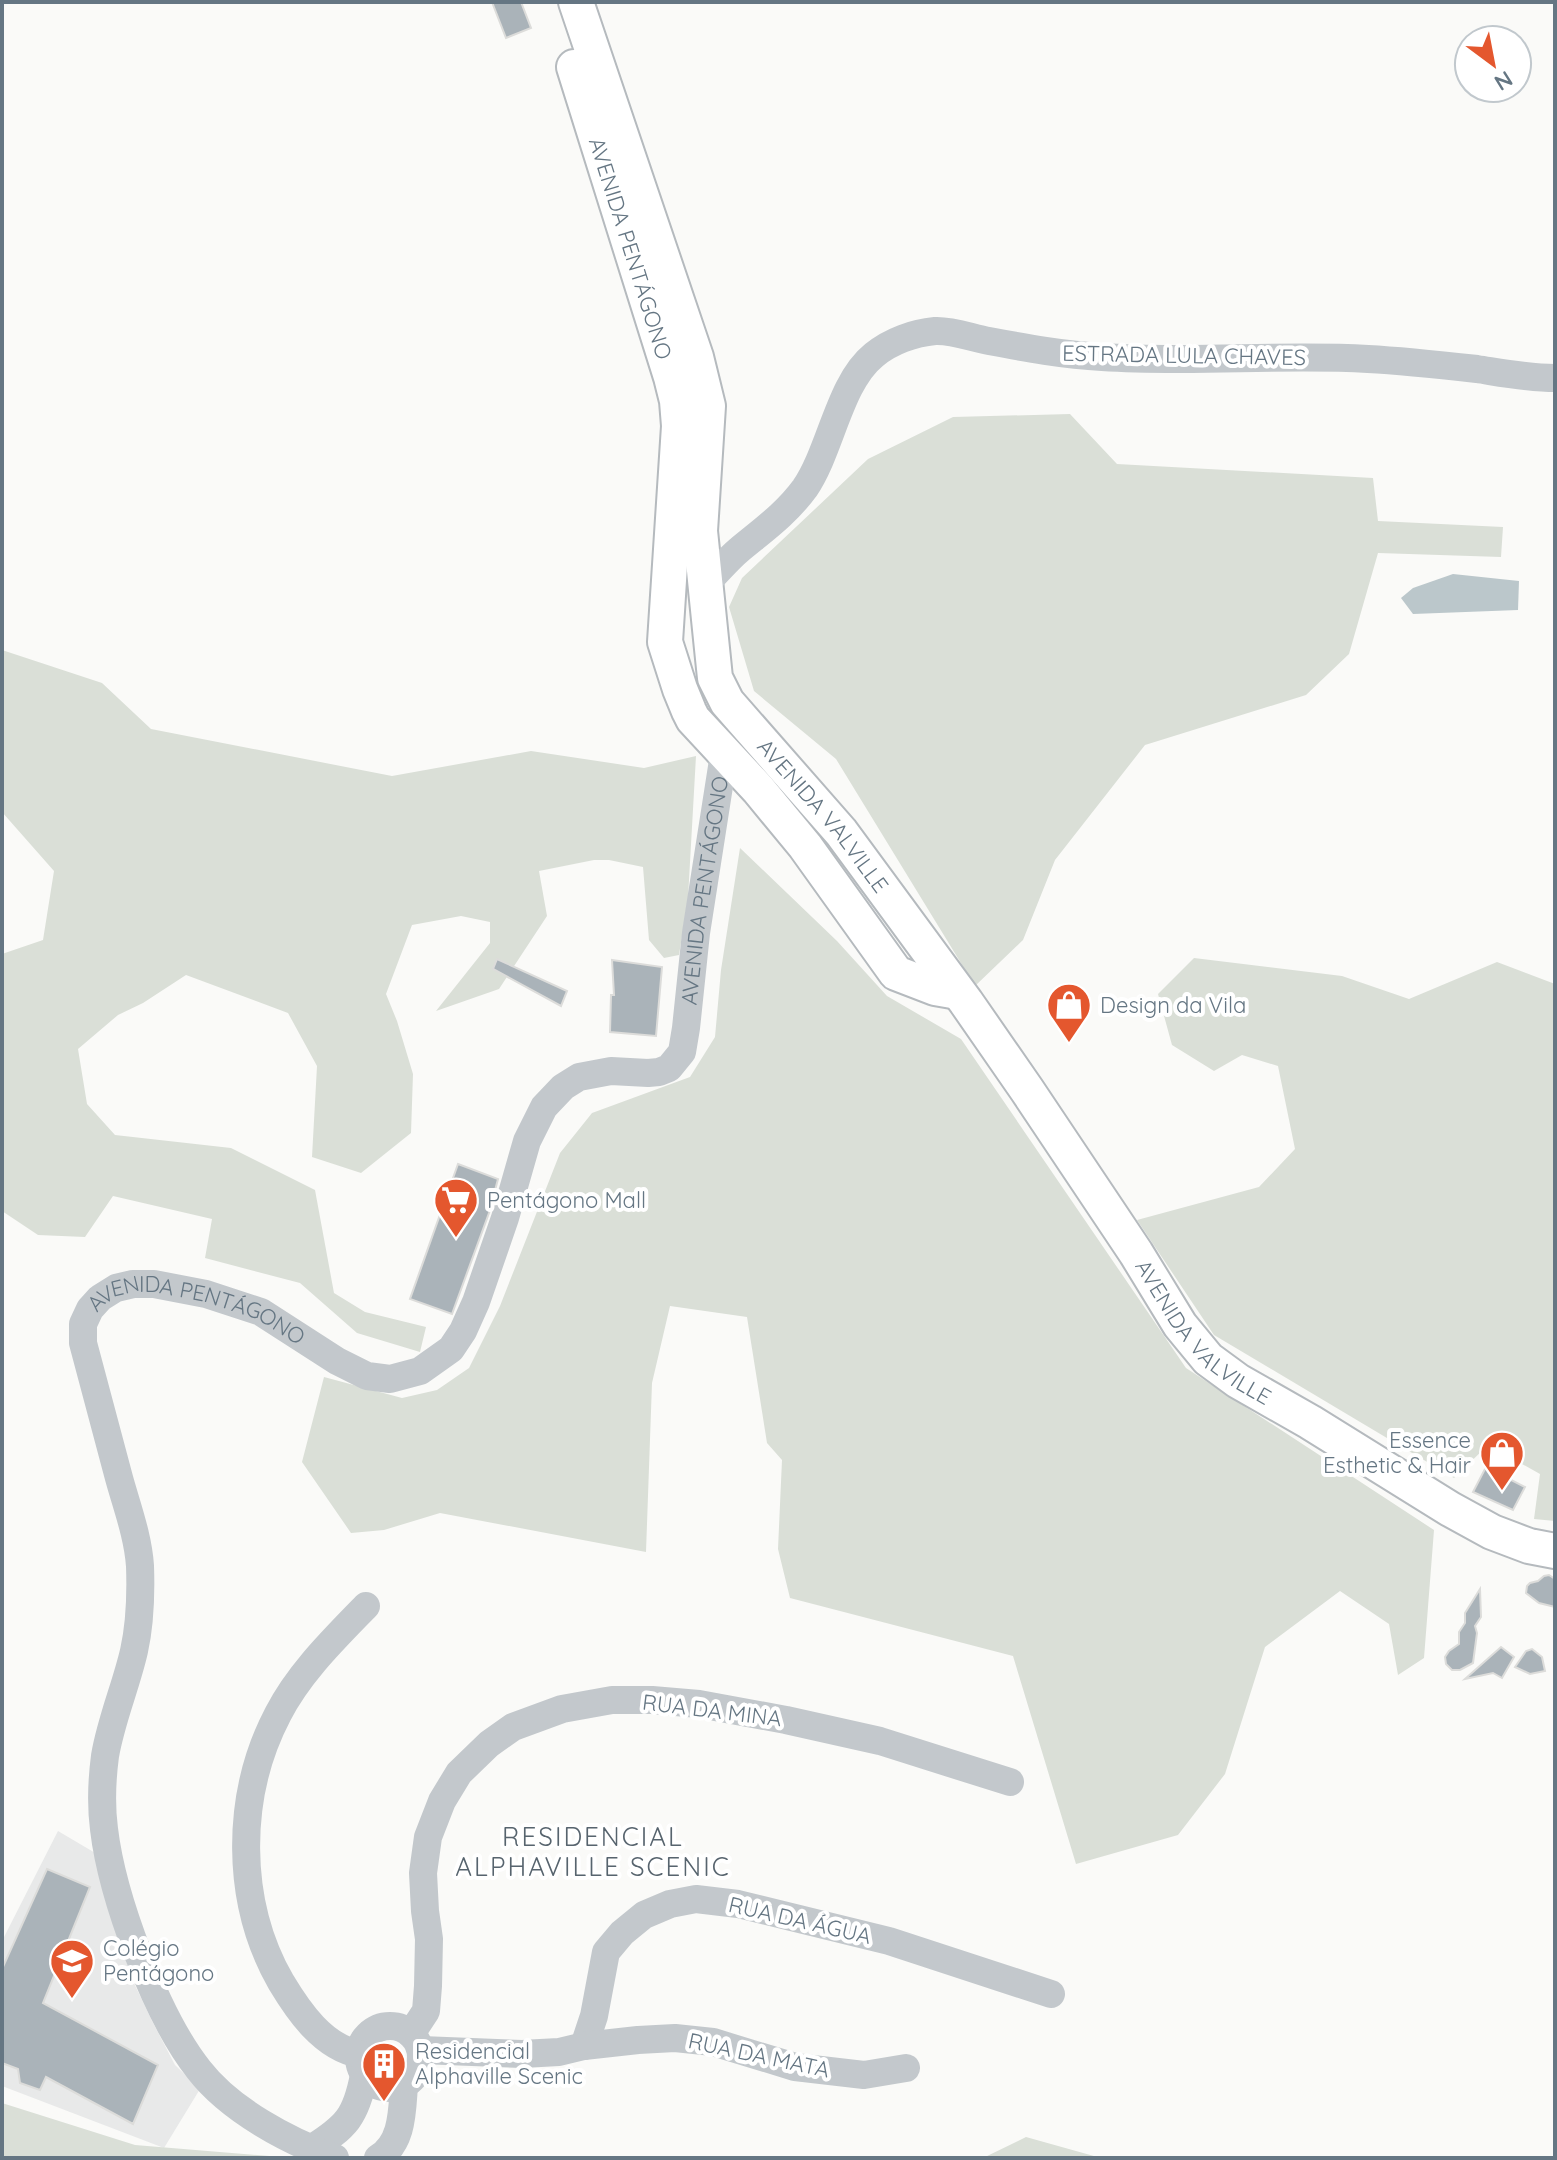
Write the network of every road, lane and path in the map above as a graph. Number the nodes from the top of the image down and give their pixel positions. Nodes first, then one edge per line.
1 (553, 2) edge
2 (576, 2) edge
3 (1555, 378) edge
4 (700, 531) junction
5 (736, 552) junction
6 (705, 584) junction
7 (721, 690) junction
8 (686, 704) junction
9 (724, 754) junction
10 (892, 900) junction
11 (845, 903) junction
12 (958, 992) junction
13 (1555, 1551) edge
14 (366, 1606) dead end
15 (1010, 1782) dead end
16 (1051, 1994) dead end
17 (416, 2042) junction
18 (584, 2046) junction
19 (361, 2065) junction
20 (906, 2068) dead end
21 (404, 2085) junction
22 (323, 2154) edge
23 (378, 2158) edge

1 - 8 main road, AVENIDA PENTÁGONO
2 - 4 main road, AVENIDA PENTÁGONO
3 - 5 street, ESTRADA LULA CHAVES
4 - 5 street
4 - 6 main road, AVENIDA PENTÁGONO
5 - 6 street, ESTRADA LULA CHAVES
6 - 7 main road, AVENIDA PENTÁGONO
7 - 8 main road
7 - 8 main road
7 - 10 main road, AVENIDA VALVILLE
8 - 9 main road, AVENIDA VALVILLE
9 - 11 main road, AVENIDA VALVILLE
9 - 22 street, AVENIDA PENTÁGONO
10 - 11 main road
10 - 12 main road, AVENIDA VALVILLE
11 - 12 main road, AVENIDA VALVILLE
12 - 13 main road, AVENIDA VALVILLE
14 - 19 street
15 - 17 street, RUA DA MINA
16 - 18 street, RUA DA ÁGUA
17 - 18 street, RUA DA MATA
17 - 19 street
17 - 21 street
18 - 20 street, RUA DA MATA
19 - 21 street
19 - 22 street
21 - 23 street

